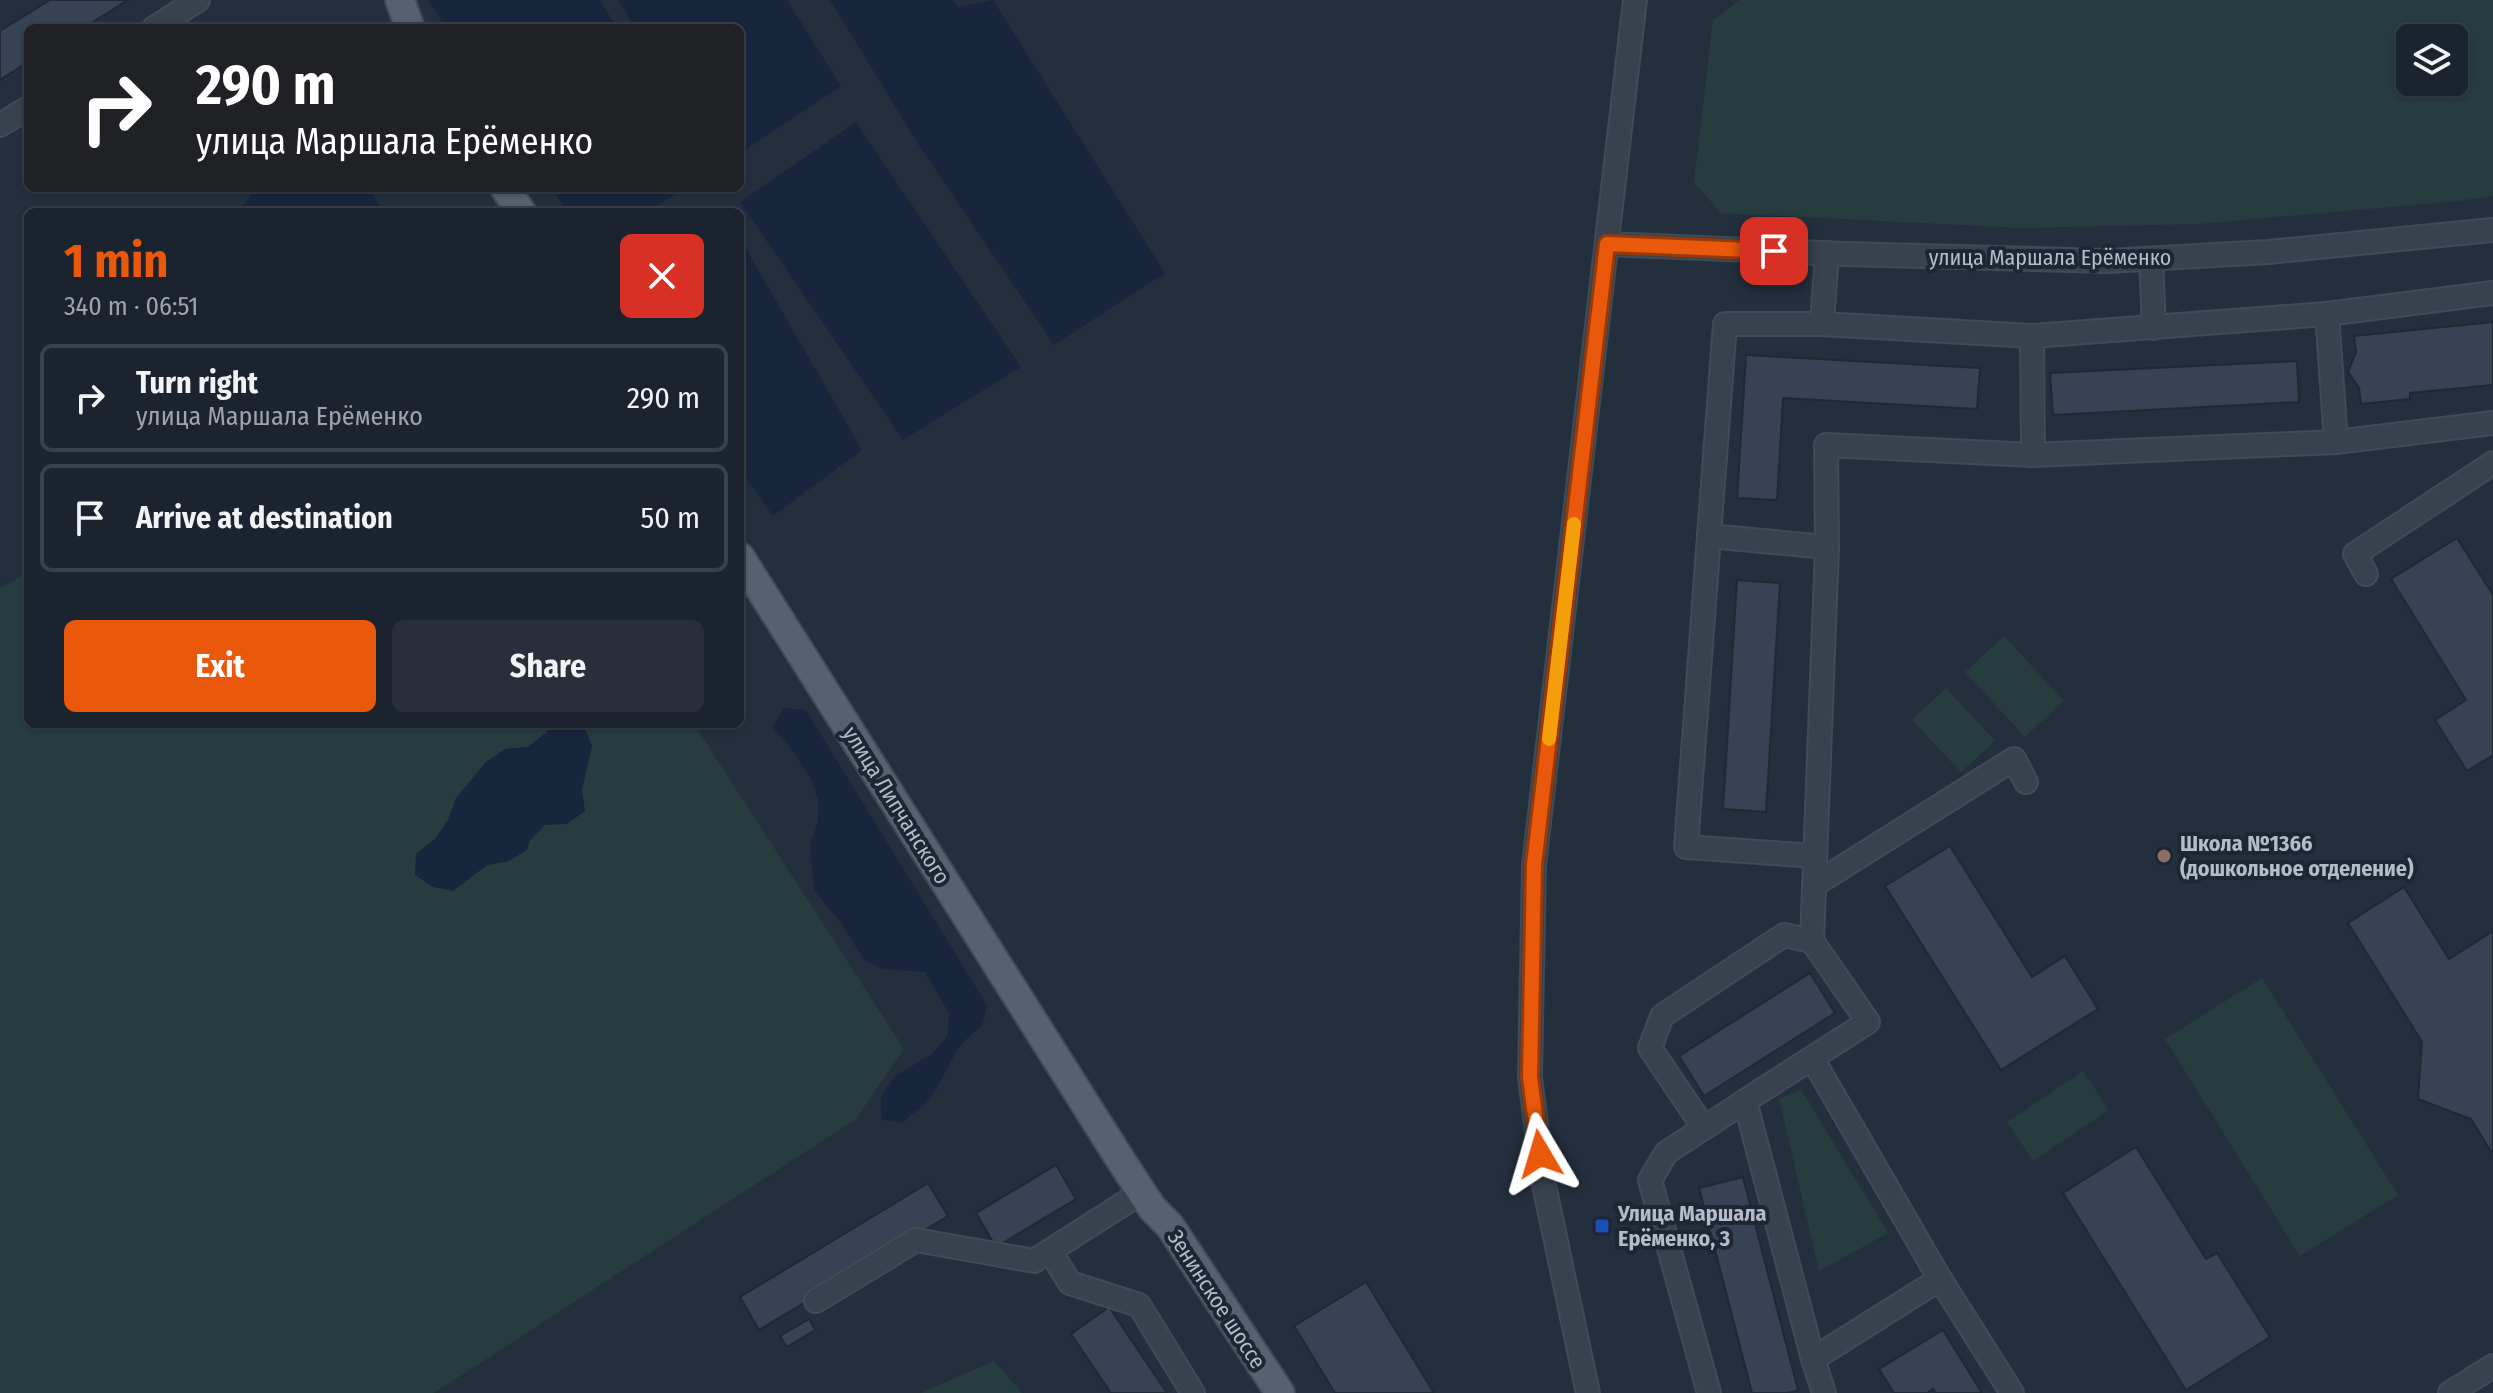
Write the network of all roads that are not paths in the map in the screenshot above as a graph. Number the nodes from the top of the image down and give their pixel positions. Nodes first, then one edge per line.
1 (198, 0) edge
2 (400, 0) edge
3 (1635, 0) edge
4 (160, 24) edge
5 (409, 24) edge
6 (24, 110) edge
7 (0, 125) edge
8 (2493, 230) edge
9 (1607, 244) junction
10 (1827, 253) junction
11 (2151, 259) junction
12 (2493, 293) edge
13 (2327, 314) junction
14 (1822, 324) junction
15 (2154, 328) junction
16 (2032, 336) junction
17 (2493, 423) edge
18 (2336, 442) junction
19 (2033, 455) junction
20 (2493, 463) edge
21 (1709, 536) junction
22 (1827, 547) junction
23 (744, 563) edge
24 (2366, 574) dead end
25 (2026, 782) dead end
26 (1815, 856) junction
27 (1814, 885) junction
28 (1812, 941) junction
29 (1054, 1052) joint
30 (1812, 1058) junction
31 (1745, 1101) junction
32 (1704, 1128) junction
33 (1147, 1200) junction
34 (1050, 1251) junction
35 (1940, 1279) junction
36 (816, 1301) dead end
37 (1813, 1359) junction
38 (2493, 1366) edge
39 (1193, 1393) edge
40 (1260, 1393) edge
41 (1280, 1393) edge
42 (1588, 1393) edge
43 (1709, 1393) edge
44 (1824, 1393) edge
45 (2012, 1393) edge
46 (2450, 1393) edge

1 - 4 street
2 - 5 main road
3 - 9 street
6 - 7 street
8 - 11 street, улица Маршала Ерёменко
9 - 10 street, улица Маршала Ерёменко
9 - 42 street
10 - 11 street, улица Маршала Ерёменко
10 - 14 street
11 - 15 street
12 - 13 street
13 - 15 street
13 - 18 street
14 - 16 street
14 - 21 street
15 - 16 street
16 - 19 street
17 - 18 street
18 - 19 street
19 - 22 street
20 - 24 street
21 - 22 street
21 - 26 street
22 - 26 street
23 - 29 main road, улица Липчанского
25 - 27 street
26 - 27 street
27 - 28 street
28 - 30 street
28 - 32 street
29 - 33 main road, Зенинское шоссе
30 - 31 street
30 - 35 street
31 - 32 street
31 - 37 street
32 - 43 street
33 - 34 street
33 - 40 main road, Зенинское шоссе
33 - 41 main road, Зенинское шоссе
34 - 36 street
34 - 39 street
35 - 37 street
35 - 45 street
37 - 44 street
38 - 46 street

